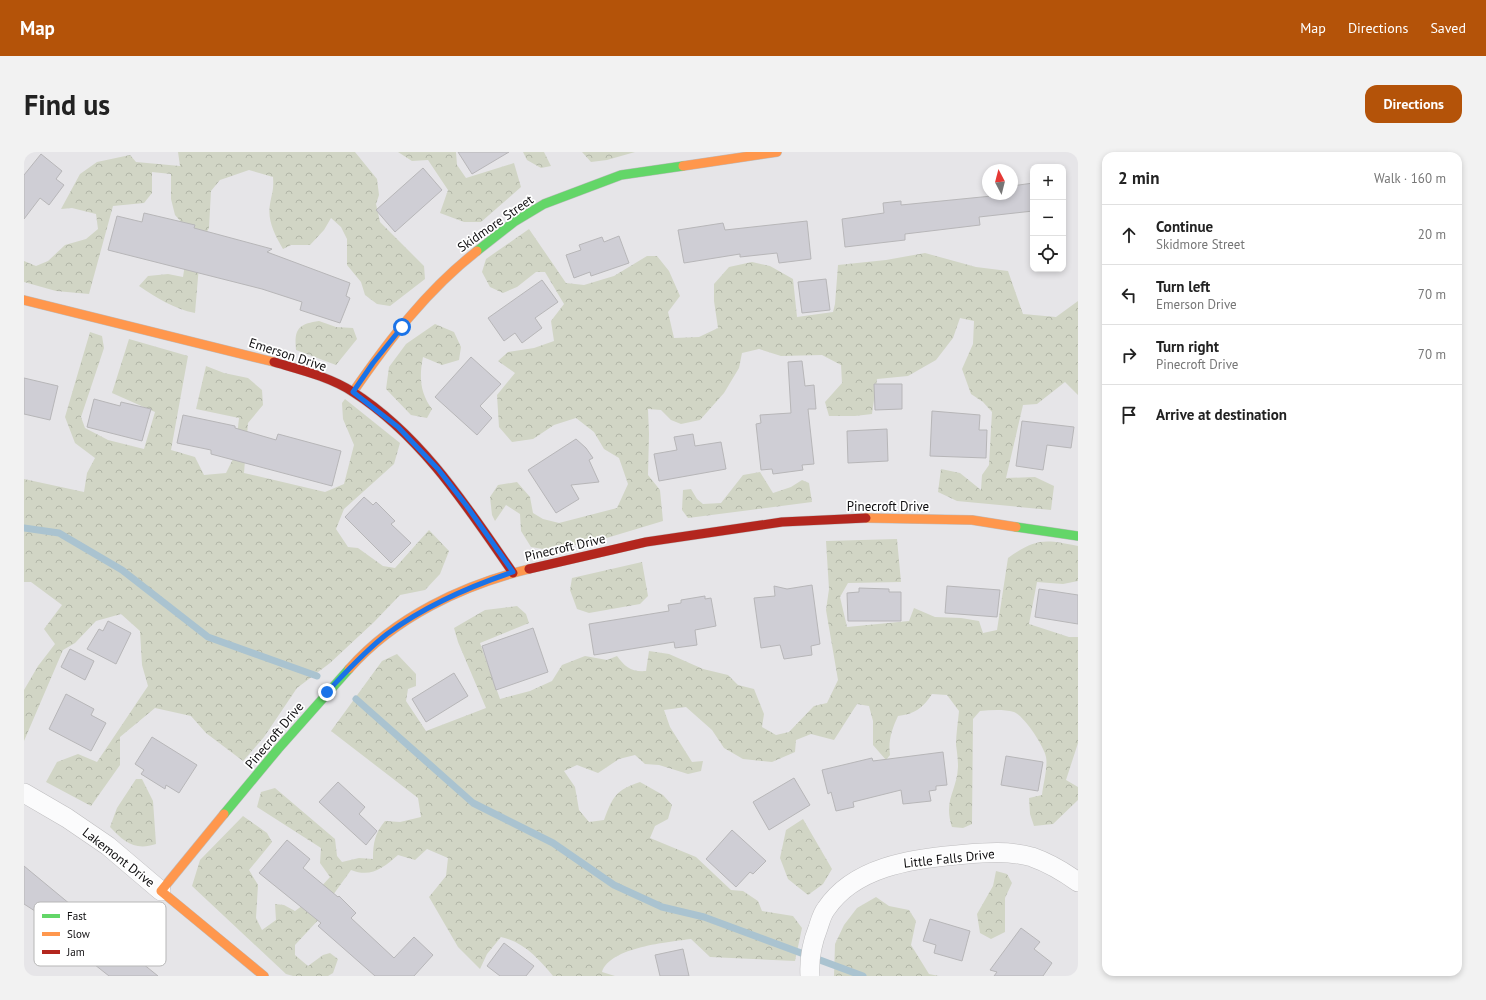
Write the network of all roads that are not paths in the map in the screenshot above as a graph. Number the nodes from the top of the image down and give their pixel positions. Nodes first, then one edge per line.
1 (777, 152) edge
2 (24, 300) edge
3 (353, 392) junction
4 (1078, 536) edge
5 (513, 572) junction
6 (24, 793) edge
7 (1078, 882) edge
8 (162, 891) junction
9 (264, 976) edge
10 (810, 976) edge

1 - 3 street, Skidmore Street
2 - 3 street, Emerson Drive
3 - 5 street, Emerson Drive
4 - 5 street, Pinecroft Drive
5 - 8 street, Pinecroft Drive
6 - 8 street, Lakemont Drive
7 - 10 street, Little Falls Drive
8 - 9 street, Lakemont Drive

